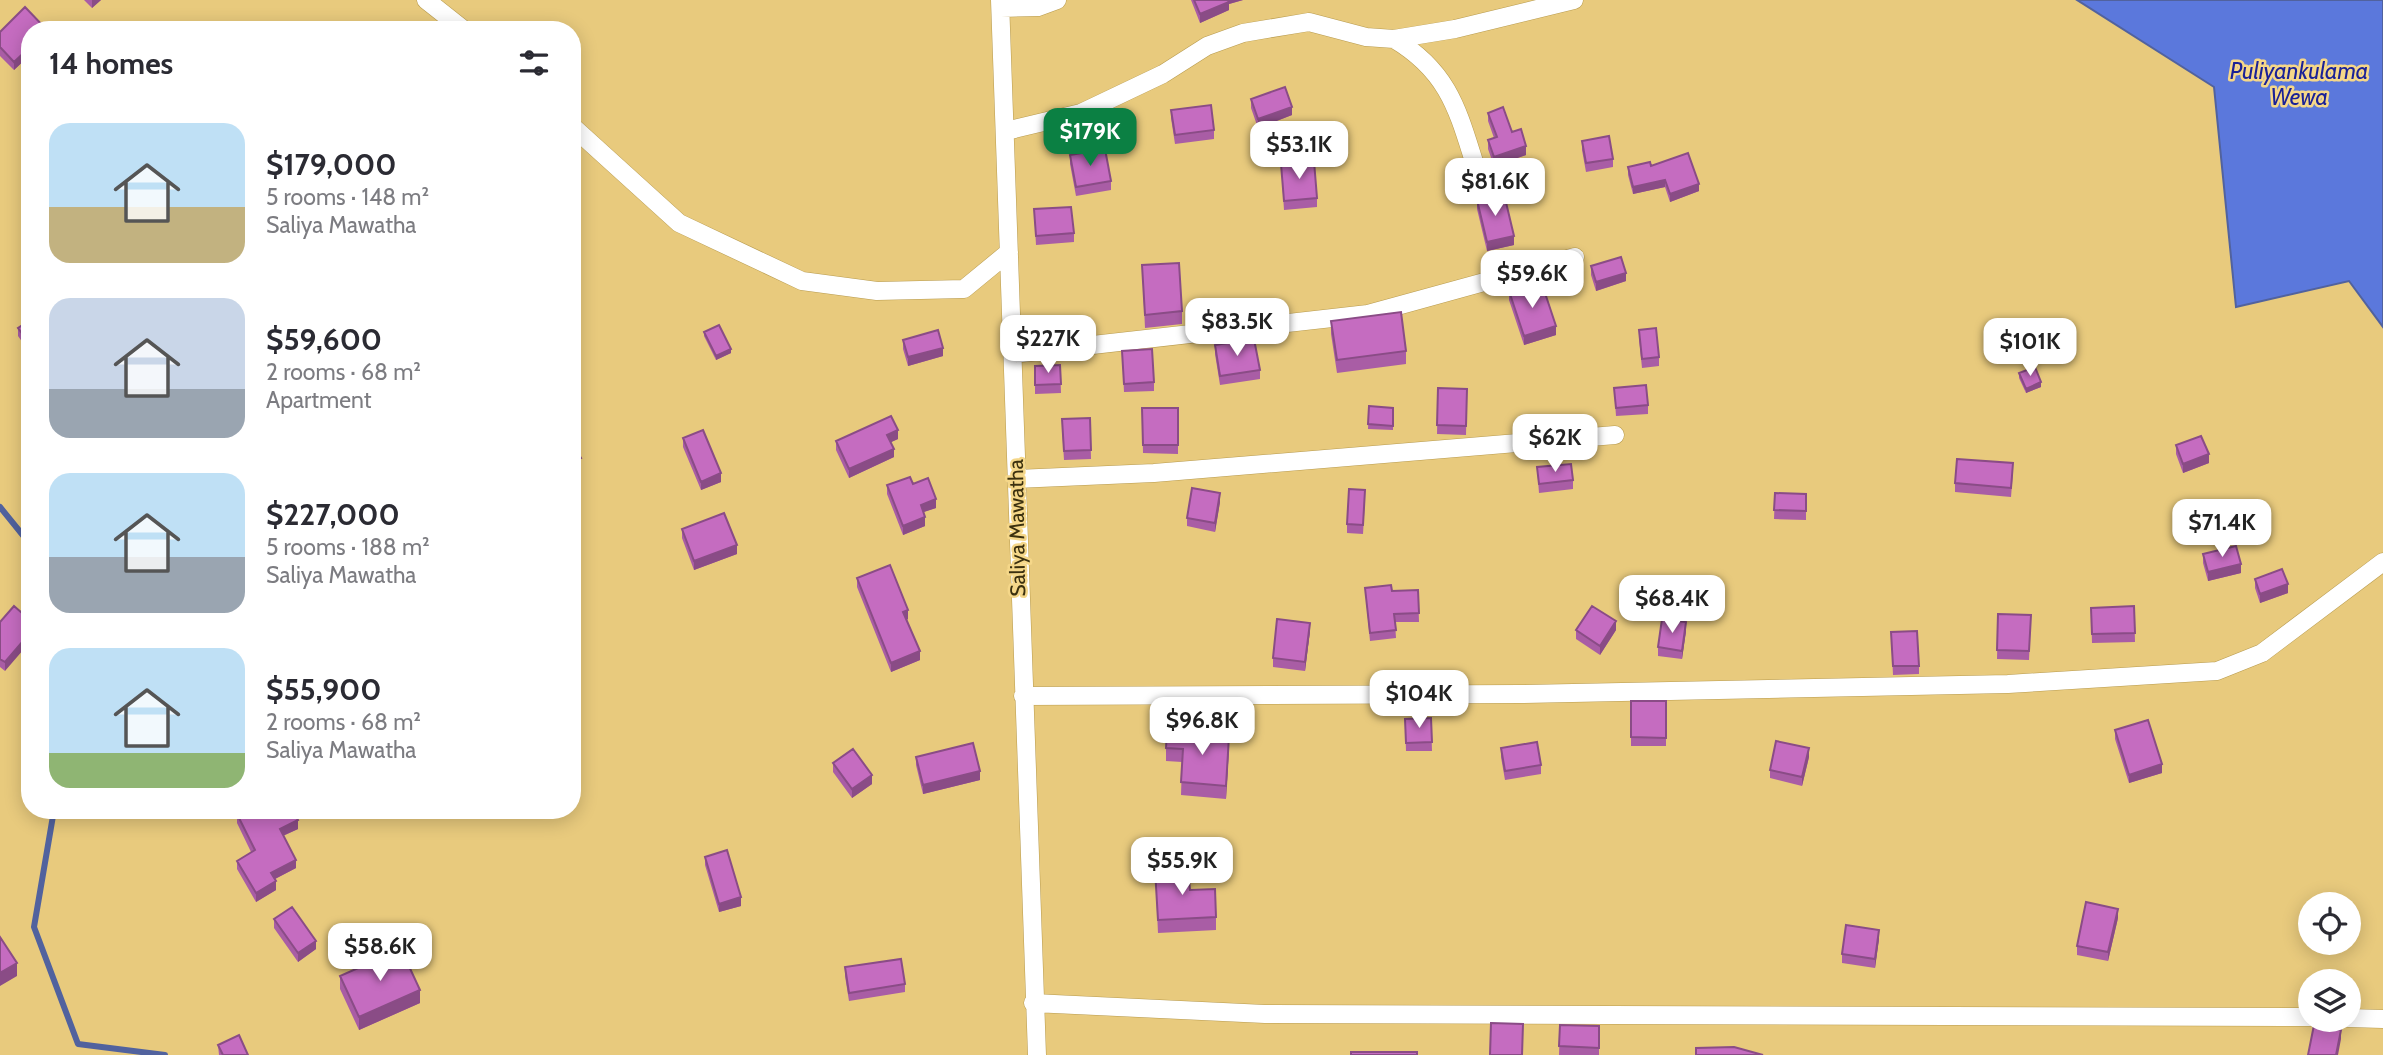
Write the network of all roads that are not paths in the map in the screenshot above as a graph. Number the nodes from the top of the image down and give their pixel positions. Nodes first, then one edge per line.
1 (426, 0) edge
2 (1058, 0) edge
3 (1574, 0) edge
4 (1001, 4) edge
5 (453, 21) edge
6 (1395, 39) junction
7 (1006, 131) junction
8 (581, 134) edge
9 (1479, 177) dead end
10 (1009, 252) junction
11 (1575, 257) dead end
12 (1013, 354) junction
13 (1615, 435) dead end
14 (1016, 479) junction
15 (2383, 562) edge
16 (1023, 696) junction
17 (1033, 1003) junction
18 (2298, 1017) edge
19 (2361, 1018) edge
20 (2383, 1019) edge
21 (1037, 1055) edge

1 - 5 street
2 - 4 street
3 - 6 street
4 - 7 street, Saliya Mawatha
6 - 7 street
6 - 9 street
7 - 10 street, Saliya Mawatha
8 - 10 street
10 - 12 street, Saliya Mawatha
11 - 12 street
12 - 14 street, Saliya Mawatha
13 - 14 street
14 - 16 street, Saliya Mawatha
15 - 16 street
16 - 17 street, Saliya Mawatha
17 - 18 street
17 - 21 street, Saliya Mawatha
19 - 20 street

